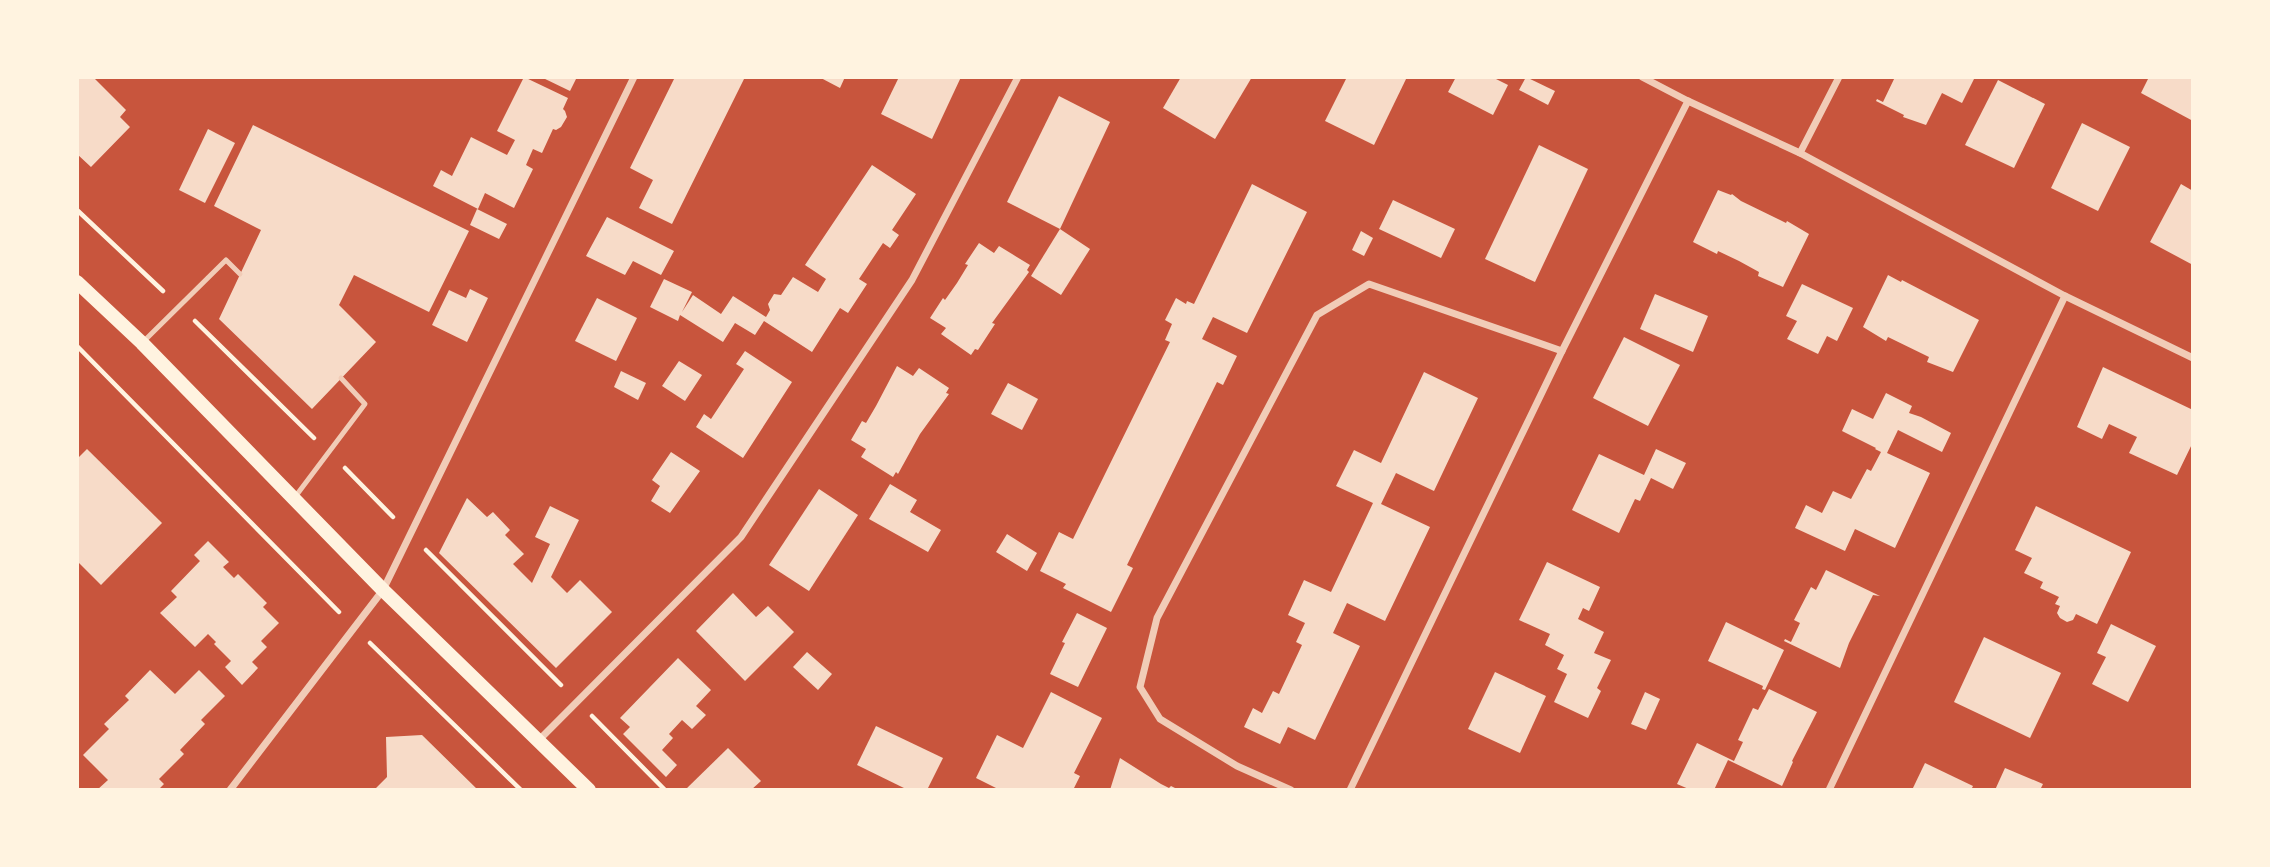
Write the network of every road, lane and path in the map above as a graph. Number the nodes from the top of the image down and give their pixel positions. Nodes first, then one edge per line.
1 (634, 77) edge
2 (1018, 77) edge
3 (1642, 77) edge
4 (1839, 77) edge
5 (1688, 101) junction
6 (1800, 153) junction
7 (77, 210) edge
8 (240, 274) dead end
9 (77, 282) edge
10 (2065, 296) junction
11 (180, 307) junction
12 (142, 343) junction
13 (77, 346) edge
14 (1562, 351) junction
15 (2193, 358) edge
16 (341, 378) dead end
17 (328, 452) junction
18 (293, 499) junction
19 (410, 535) junction
20 (383, 590) junction
21 (355, 628) junction
22 (577, 702) junction
23 (538, 740) junction
24 (230, 790) edge
25 (521, 790) edge
26 (589, 790) edge
27 (666, 790) edge
28 (1291, 790) edge
29 (1350, 790) edge
30 (1829, 790) edge

1 - 19 street
2 - 22 street
3 - 5 street
4 - 6 street
5 - 6 street
5 - 14 street
6 - 10 street
7 - 11 path
8 - 11 lane
9 - 12 main road
10 - 15 street
10 - 30 street
11 - 12 lane
11 - 17 path
12 - 18 main road
13 - 21 path
14 - 28 street
14 - 29 street
16 - 17 lane
17 - 18 lane
17 - 19 path
18 - 20 main road
19 - 20 street
19 - 22 path
20 - 21 street
20 - 23 main road
21 - 24 street
21 - 25 path
22 - 23 street
22 - 27 path
23 - 26 main road

